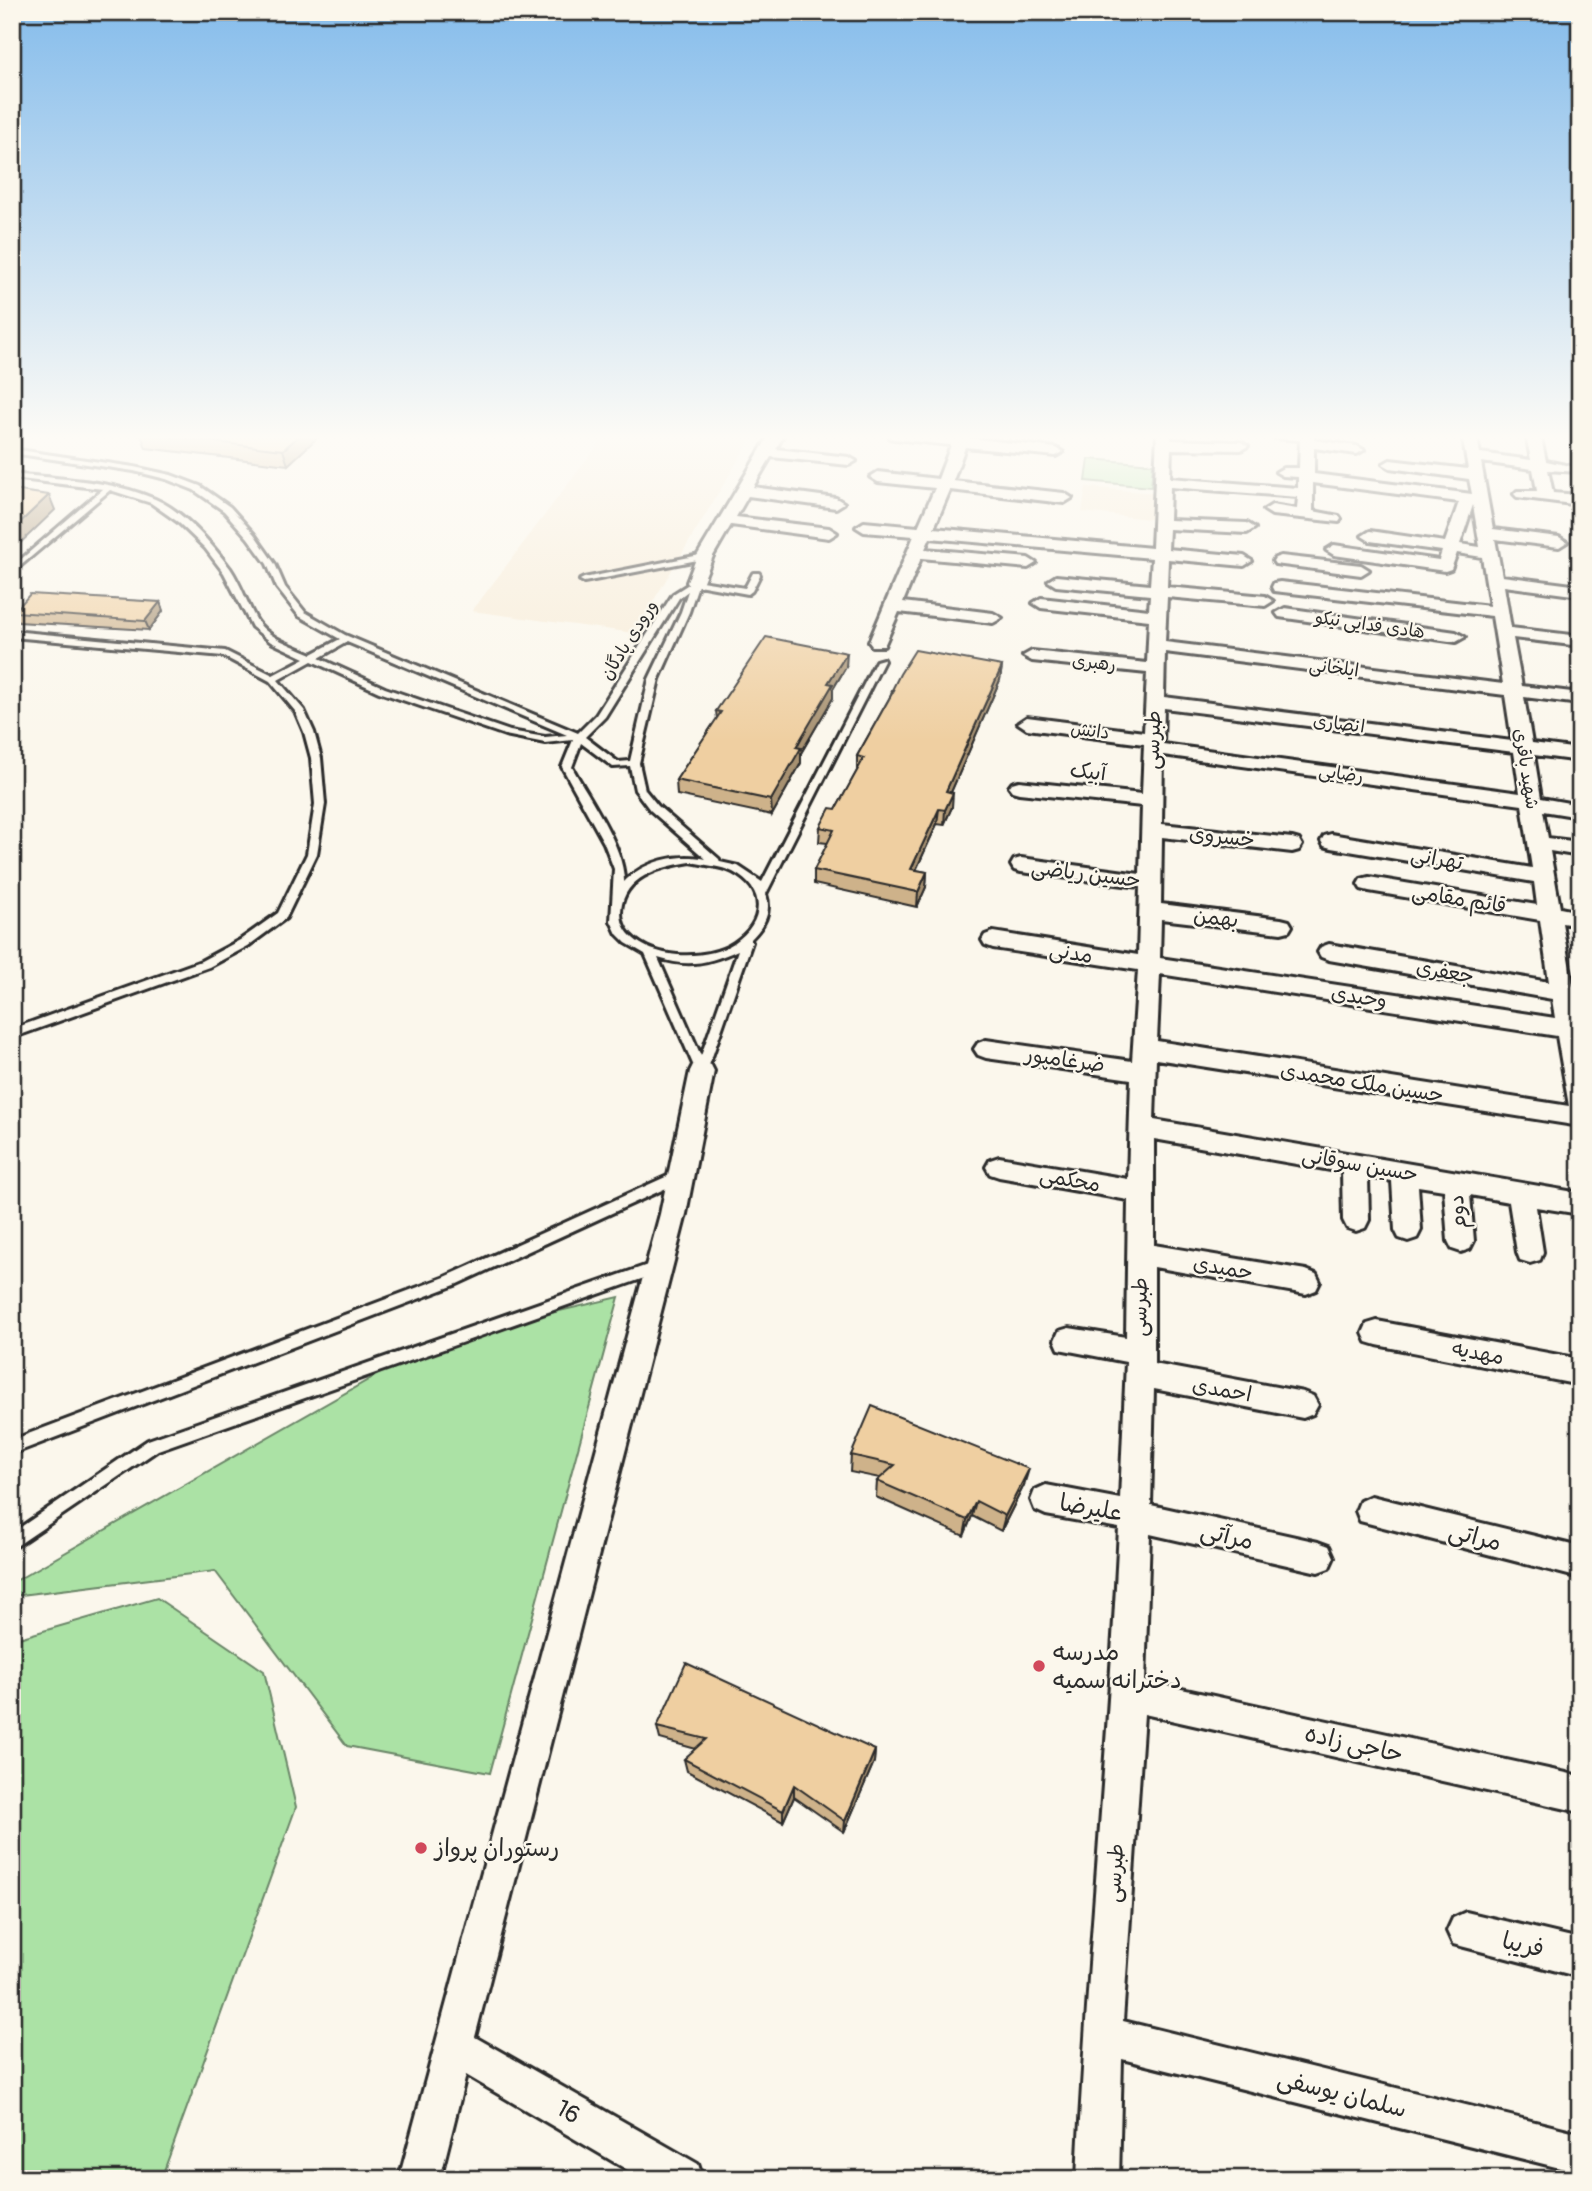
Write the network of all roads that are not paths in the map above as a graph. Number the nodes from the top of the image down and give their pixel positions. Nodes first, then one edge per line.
1 (52, 536) edge
2 (199, 536) edge
3 (251, 536) edge
4 (717, 536) edge
5 (922, 536) edge
6 (950, 536) edge
7 (1161, 536) edge
8 (1372, 536) edge
9 (1456, 536) edge
10 (1486, 536) edge
11 (1512, 536) edge
12 (1559, 542) dead end
13 (1450, 548) junction
14 (1334, 550) dead end
15 (915, 553) junction
16 (1160, 554) junction
17 (1489, 554) junction
18 (705, 556) junction
19 (1244, 561) dead end
20 (1282, 561) dead end
21 (1028, 563) dead end
22 (12, 571) edge
23 (756, 575) dead end
24 (584, 580) dead end
25 (1494, 580) junction
26 (1056, 581) dead end
27 (695, 582) junction
28 (1457, 582) dead end
29 (1280, 587) dead end
30 (1375, 591) junction
31 (1580, 591) edge
32 (1265, 601) dead end
33 (1041, 603) dead end
34 (1158, 603) junction
35 (894, 606) junction
36 (1285, 613) dead end
37 (993, 618) dead end
38 (1501, 622) junction
39 (1376, 625) junction
40 (12, 634) edge
41 (1456, 636) dead end
42 (347, 639) junction
43 (1580, 641) edge
44 (878, 642) dead end
45 (1032, 656) dead end
46 (312, 658) junction
47 (1156, 658) junction
48 (880, 661) dead end
49 (273, 679) junction
50 (1513, 690) junction
51 (1580, 699) edge
52 (1154, 701) junction
53 (1027, 723) dead end
54 (579, 737) junction
55 (1153, 743) junction
56 (1523, 747) junction
57 (1580, 755) edge
58 (634, 763) junction
59 (1019, 787) dead end
60 (1152, 801) junction
61 (1531, 802) junction
62 (1580, 811) edge
63 (1152, 830) junction
64 (1331, 841) dead end
65 (1537, 843) junction
66 (1292, 845) dead end
67 (1580, 849) edge
68 (715, 861) junction
69 (1021, 865) dead end
70 (1543, 877) junction
71 (1151, 882) junction
72 (1368, 884) dead end
73 (762, 892) junction
74 (618, 897) junction
75 (1150, 910) junction
76 (1549, 914) junction
77 (1580, 919) edge
78 (1282, 926) dead end
79 (993, 940) dead end
80 (746, 942) junction
81 (1329, 952) dead end
82 (651, 954) junction
83 (1149, 966) junction
84 (1571, 994) edge
85 (1569, 1029) junction
86 (12, 1034) edge
87 (986, 1049) dead end
88 (1144, 1060) junction
89 (702, 1071) junction
90 (1579, 1094) edge
91 (1580, 1117) edge
92 (1141, 1127) junction
93 (1355, 1164) junction
94 (999, 1167) dead end
95 (1404, 1173) junction
96 (681, 1174) junction
97 (1456, 1182) junction
98 (1141, 1192) junction
99 (1521, 1194) junction
100 (1580, 1204) edge
101 (1356, 1220) dead end
102 (1408, 1230) dead end
103 (1461, 1241) dead end
104 (1530, 1252) dead end
105 (1140, 1254) junction
106 (659, 1267) junction
107 (1306, 1282) dead end
108 (1377, 1333) dead end
109 (1069, 1340) dead end
110 (1140, 1363) junction
111 (1580, 1373) edge
112 (1303, 1405) dead end
113 (12, 1447) edge
114 (1046, 1500) dead end
115 (1371, 1511) dead end
116 (1135, 1516) junction
117 (12, 1542) edge
118 (1318, 1557) dead end
119 (1580, 1563) edge
120 (1128, 1694) junction
121 (1580, 1794) edge
122 (1466, 1931) dead end
123 (1580, 1958) edge
124 (1103, 2035) junction
125 (454, 2046) junction
126 (1580, 2153) edge
127 (419, 2179) edge
128 (682, 2179) edge
129 (1098, 2179) edge

1 - 22 lane
2 - 46 lane
3 - 42 lane
4 - 18 street
5 - 15 street
6 - 16 street
7 - 16 street, طبرسی
8 - 13 street
9 - 13 street
10 - 17 street, شهید باقری
11 - 12 street
13 - 14 street
13 - 17 street
15 - 21 street
15 - 35 street
16 - 19 street
16 - 34 street, طبرسی
17 - 25 street, شهید باقری
18 - 24 lane
18 - 27 street
20 - 28 street
23 - 27 lane
25 - 31 street
25 - 38 street, شهید باقری
26 - 34 street
27 - 54 lane, ورودی پادگان
27 - 58 lane, ورودی پادگان
29 - 30 street
30 - 38 street
30 - 39 street
32 - 34 street
33 - 34 street
34 - 47 street, طبرسی
35 - 37 street
35 - 44 street
36 - 39 street, هادی فدایی نیکو
38 - 43 street
38 - 50 street, شهید باقری
39 - 41 street, هادی فدایی نیکو
40 - 49 lane
42 - 46 lane
42 - 54 lane
45 - 47 street, رهبری
46 - 49 lane
46 - 54 lane
47 - 50 street, ایلخانی
47 - 52 street, طبرسی
48 - 73 lane
49 - 86 lane
50 - 51 street, ایلخانی
50 - 56 street, شهید باقری
52 - 55 street, طبرسی
52 - 56 street, انصاری
53 - 55 street, دانش
54 - 58 lane
54 - 74 lane
55 - 60 street, طبرسی
55 - 61 street, رضایی
56 - 57 street, انصاری
56 - 61 street, شهید باقری
58 - 68 lane
59 - 60 street, آبیک
60 - 63 street, طبرسی
61 - 62 street, رضایی
61 - 65 street, شهید باقری
63 - 66 street, خسروی
63 - 71 street, طبرسی
64 - 70 street, تهرانی
65 - 67 street
65 - 70 street, شهید باقری
68 - 73 lane
68 - 74 lane
69 - 71 street, حسین ریاضی
70 - 76 street, شهید باقری
71 - 75 street, طبرسی
72 - 76 street, قائم مقامی
73 - 80 lane
74 - 82 lane
75 - 78 street, بهمن
75 - 83 street, طبرسی
76 - 77 street, قائم مقامی
76 - 84 street, شهید باقری
79 - 83 street, مدنی
80 - 82 lane
80 - 89 lane
81 - 84 street, جعفری
82 - 89 lane
83 - 85 street, وحیدی
83 - 88 street, طبرسی
84 - 85 street, شهید باقری
85 - 90 street, شهید باقری
87 - 88 street, ضرغامپور
88 - 91 street, حسین ملک محمدی
88 - 92 street, طبرسی
89 - 96 street
92 - 93 street, حسین سوقانی
92 - 98 street, طبرسی
93 - 95 street, حسین سوقانی
93 - 101 street
94 - 98 street, محکمی
95 - 97 street, حسین سوقانی
95 - 102 street
96 - 106 street
96 - 113 lane
97 - 99 street, حسین سوقانی
97 - 103 street, دوم
98 - 105 street, طبرسی
99 - 100 street, حسین سوقانی
99 - 104 street
105 - 107 street, حمیدی
105 - 110 street, طبرسی
106 - 117 lane
106 - 125 street
108 - 111 street, مهدیه
109 - 110 street, احمدی
110 - 112 street, احمدی
110 - 116 street, طبرسی
114 - 116 street, علیرضا
115 - 119 street, مراتی
116 - 118 street, مرآتی
116 - 120 street, طبرسی
120 - 121 street, حاجی زاده
120 - 124 street, طبرسی
122 - 123 street, فریبا
124 - 126 street, سلمان یوسفی
124 - 129 street, طبرسی
125 - 127 street
125 - 128 street, 16

